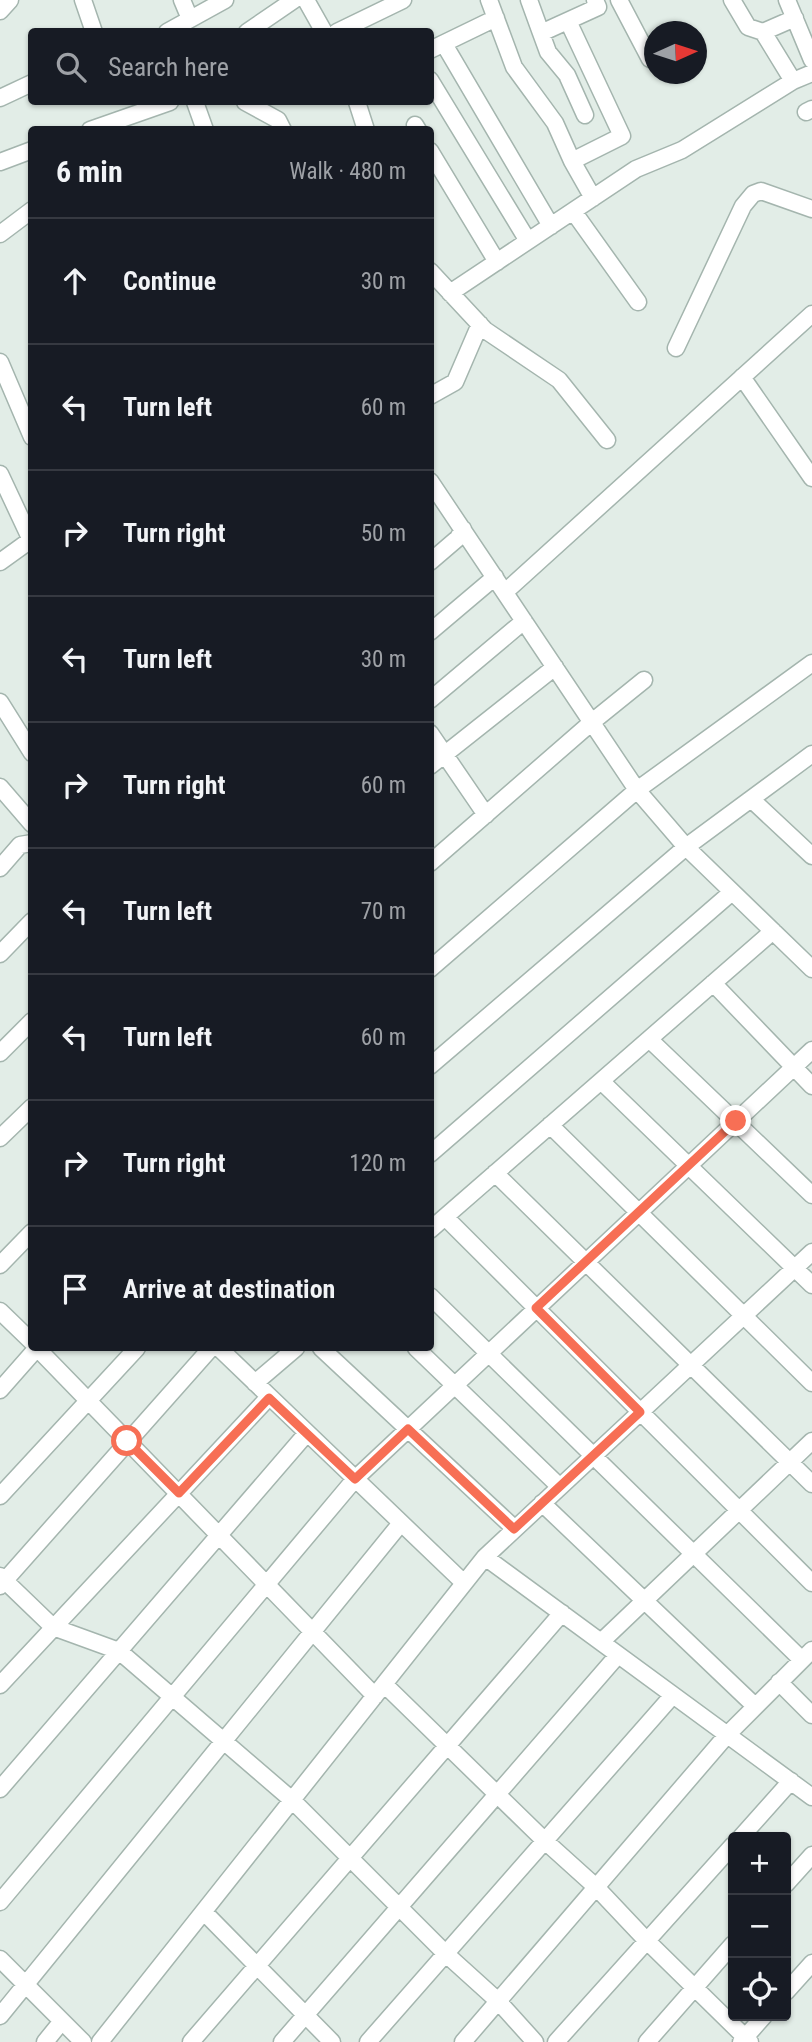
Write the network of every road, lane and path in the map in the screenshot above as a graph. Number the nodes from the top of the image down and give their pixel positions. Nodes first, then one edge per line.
1 (9, 0) edge
2 (83, 0) edge
3 (182, 0) edge
4 (225, 0) edge
5 (294, 0) edge
6 (306, 0) edge
7 (403, 0) edge
8 (489, 0) edge
9 (528, 0) edge
10 (618, 0) edge
11 (732, 0) edge
12 (787, 0) edge
13 (596, 4) edge
14 (0, 11) edge
15 (496, 18) junction
16 (795, 18) junction
17 (190, 19) junction
18 (568, 21) junction
19 (93, 28) edge
20 (175, 28) edge
21 (253, 28) edge
22 (322, 28) edge
23 (345, 28) edge
24 (763, 32) junction
25 (541, 33) junction
26 (437, 47) edge
27 (644, 48) edge
28 (812, 60) edge
29 (812, 74) edge
30 (793, 81) junction
31 (28, 85) edge
32 (434, 87) edge
33 (0, 98) edge
34 (161, 105) edge
35 (196, 105) edge
36 (250, 105) edge
37 (358, 105) edge
38 (585, 115) dead end
39 (101, 126) edge
40 (204, 126) edge
41 (281, 126) edge
42 (365, 126) edge
43 (28, 152) edge
44 (434, 158) edge
45 (572, 161) junction
46 (0, 162) edge
47 (593, 198) junction
48 (812, 209) edge
49 (573, 211) junction
50 (28, 213) edge
51 (551, 226) junction
52 (0, 234) edge
53 (528, 241) junction
54 (497, 262) junction
55 (434, 275) edge
56 (450, 293) junction
57 (638, 302) dead end
58 (812, 314) edge
59 (480, 324) junction
60 (676, 348) dead end
61 (0, 362) edge
62 (743, 377) junction
63 (434, 394) edge
64 (28, 428) edge
65 (607, 440) dead end
66 (0, 474) edge
67 (812, 478) edge
68 (434, 487) edge
69 (463, 529) junction
70 (28, 534) edge
71 (28, 542) edge
72 (434, 559) edge
73 (0, 562) edge
74 (495, 577) junction
75 (505, 593) junction
76 (524, 621) junction
77 (434, 629) edge
78 (812, 663) edge
79 (555, 667) junction
80 (644, 680) dead end
81 (434, 697) edge
82 (0, 702) edge
83 (592, 722) junction
84 (434, 739) edge
85 (28, 747) edge
86 (445, 754) junction
87 (809, 760) edge
88 (434, 763) edge
89 (0, 787) edge
90 (637, 790) junction
91 (751, 799) junction
92 (486, 815) junction
93 (28, 819) edge
94 (28, 844) edge
95 (686, 847) junction
96 (812, 856) edge
97 (434, 860) edge
98 (0, 868) edge
99 (732, 892) junction
100 (28, 925) edge
101 (772, 931) junction
102 (0, 954) edge
103 (434, 966) edge
104 (812, 969) edge
105 (713, 983) junction
106 (28, 1025) edge
107 (649, 1039) junction
108 (812, 1050) edge
109 (0, 1054) edge
110 (434, 1063) edge
111 (794, 1067) junction
112 (601, 1081) junction
113 (812, 1086) edge
114 (28, 1111) edge
115 (736, 1121) junction
116 (550, 1125) junction
117 (0, 1138) edge
118 (434, 1151) edge
119 (688, 1166) junction
120 (495, 1173) junction
121 (812, 1195) edge
122 (639, 1213) junction
123 (445, 1217) junction
124 (434, 1227) edge
125 (28, 1236) edge
126 (812, 1252) edge
127 (586, 1262) junction
128 (0, 1265) edge
129 (794, 1268) junction
130 (812, 1285) edge
131 (434, 1300) edge
132 (536, 1308) junction
133 (0, 1311) edge
134 (743, 1316) junction
135 (28, 1338) edge
136 (34, 1351) edge
137 (40, 1351) edge
138 (134, 1351) edge
139 (208, 1351) edge
140 (222, 1351) edge
141 (292, 1351) edge
142 (324, 1351) edge
143 (419, 1351) edge
144 (489, 1353) junction
145 (691, 1365) junction
146 (255, 1383) junction
147 (812, 1383) edge
148 (455, 1385) junction
149 (0, 1390) edge
150 (269, 1398) junction
151 (88, 1399) junction
152 (640, 1412) junction
153 (408, 1429) junction
154 (307, 1433) junction
155 (127, 1441) junction
156 (812, 1441) edge
157 (593, 1456) junction
158 (790, 1462) junction
159 (355, 1479) junction
160 (812, 1484) edge
161 (560, 1487) junction
162 (179, 1493) junction
163 (0, 1496) edge
164 (542, 1503) junction
165 (739, 1510) junction
166 (401, 1523) junction
167 (514, 1529) junction
168 (219, 1535) junction
169 (693, 1554) junction
170 (485, 1557) junction
171 (2, 1581) edge
172 (464, 1583) junction
173 (812, 1583) edge
174 (267, 1584) junction
175 (644, 1600) junction
176 (562, 1613) junction
177 (53, 1627) junction
178 (313, 1632) junction
179 (601, 1642) junction
180 (119, 1651) junction
181 (618, 1655) junction
182 (807, 1655) edge
183 (779, 1682) junction
184 (0, 1685) edge
185 (379, 1690) junction
186 (673, 1695) junction
187 (172, 1697) junction
188 (755, 1706) junction
189 (812, 1715) edge
190 (727, 1735) junction
191 (224, 1742) junction
192 (447, 1745) junction
193 (791, 1782) junction
194 (0, 1789) edge
195 (497, 1794) junction
196 (812, 1797) edge
197 (292, 1800) junction
198 (746, 1832) edge
199 (545, 1841) junction
200 (728, 1851) edge
201 (812, 1855) edge
202 (350, 1858) junction
203 (791, 1878) edge
204 (596, 1887) junction
205 (0, 1902) edge
206 (399, 1907) junction
207 (204, 1912) junction
208 (647, 1941) junction
209 (728, 1950) edge
210 (446, 1954) junction
211 (0, 1959) edge
212 (812, 1963) edge
213 (257, 1966) junction
214 (27, 1986) junction
215 (791, 1986) edge
216 (694, 1988) junction
217 (498, 2001) junction
218 (306, 2015) junction
219 (0, 2016) edge
220 (62, 2021) junction
221 (760, 2021) edge
222 (745, 2040) edge
223 (45, 2042) edge
224 (83, 2042) edge
225 (100, 2042) edge
226 (191, 2042) edge
227 (282, 2042) edge
228 (332, 2042) edge
229 (368, 2042) edge
230 (464, 2042) edge
231 (536, 2042) edge
232 (556, 2042) edge
233 (647, 2042) edge

1 - 14 street
2 - 19 street
3 - 17 street
4 - 17 street
5 - 21 street
6 - 22 street
7 - 23 street
8 - 15 street
9 - 25 street
10 - 13 street
10 - 27 street
11 - 24 street
12 - 16 street
13 - 18 street
15 - 26 street
15 - 45 street
16 - 24 street
16 - 28 street
17 - 20 street
18 - 25 street
18 - 45 street
24 - 30 street
25 - 38 street
26 - 51 street
29 - 30 street
30 - 47 street
31 - 33 street
32 - 53 street
34 - 39 street
35 - 40 street
36 - 41 street
37 - 42 street
43 - 46 street
44 - 54 street
45 - 47 street
47 - 49 street
48 - 60 street
49 - 51 street
49 - 57 street
50 - 52 street
51 - 53 street
53 - 54 street
54 - 56 street
55 - 56 street
56 - 59 street
58 - 62 street
59 - 63 street
59 - 65 street
61 - 64 street
62 - 67 street
62 - 75 street
66 - 70 street
68 - 69 street
69 - 72 street
69 - 74 street
71 - 73 street
74 - 75 street
74 - 77 street
75 - 76 street
76 - 79 street
76 - 81 street
78 - 90 street
79 - 83 street
79 - 86 street
80 - 83 street
82 - 85 street
83 - 90 street
83 - 92 street
84 - 86 street
86 - 88 street
86 - 92 street
87 - 91 street
89 - 93 street
90 - 95 street
90 - 103 street
91 - 95 street
91 - 96 street
92 - 97 street
94 - 98 street
95 - 99 street
95 - 110 street
99 - 101 street
99 - 118 street
100 - 102 street
101 - 104 street
101 - 105 street
105 - 107 street
105 - 111 street
106 - 109 street
107 - 112 street
107 - 115 street
108 - 111 street
111 - 113 street
111 - 115 street
112 - 116 street
112 - 119 street
114 - 117 street
115 - 119 street
115 - 121 street
116 - 120 street
116 - 122 street
119 - 122 street
119 - 129 street
120 - 123 street
120 - 127 street
122 - 127 street
122 - 134 street
123 - 124 street
123 - 132 street
125 - 128 street
126 - 129 street
127 - 132 street
127 - 145 street
129 - 130 street
129 - 134 street
131 - 144 street
132 - 144 street
132 - 152 street
133 - 135 street
134 - 145 street
134 - 147 street
136 - 149 street
137 - 151 street
138 - 151 street
139 - 155 street
140 - 146 street
141 - 146 street
142 - 153 street
143 - 148 street
144 - 148 street
144 - 157 street
145 - 152 street
145 - 158 street
146 - 150 street
148 - 153 street
148 - 161 street
150 - 154 street
150 - 162 street
151 - 155 street
151 - 163 street
152 - 157 street
152 - 165 street
153 - 159 street
153 - 167 street
154 - 159 street
154 - 168 street
155 - 162 street
155 - 171 street
156 - 158 street
157 - 161 street
157 - 169 street
158 - 160 street
158 - 165 street
159 - 166 street
159 - 174 street
161 - 164 street
162 - 168 street
162 - 177 street
164 - 167 street
164 - 175 street
165 - 169 street
165 - 173 street
166 - 172 street
166 - 178 street
167 - 170 street
168 - 174 street
168 - 180 street
169 - 175 street
169 - 182 street
170 - 172 street
170 - 176 street
171 - 177 street
172 - 185 street
174 - 178 street
174 - 187 street
175 - 179 street
175 - 188 street
176 - 179 street
176 - 192 street
177 - 180 street
177 - 184 street
178 - 185 street
178 - 191 street
179 - 181 street
180 - 187 street
180 - 194 street
181 - 186 street
181 - 195 street
182 - 183 street
183 - 188 street
183 - 189 street
185 - 192 street
185 - 197 street
186 - 190 street
186 - 199 street
187 - 191 street
187 - 205 street
188 - 190 street
190 - 193 street
190 - 204 street
191 - 197 street
191 - 214 street
192 - 195 street
192 - 202 street
193 - 196 street
193 - 198 street
195 - 199 street
195 - 206 street
197 - 202 street
197 - 207 street
199 - 204 street
199 - 210 street
200 - 208 street
201 - 203 street
202 - 206 street
202 - 213 street
204 - 208 street
204 - 217 street
206 - 210 street
206 - 218 street
207 - 213 street
207 - 225 street
208 - 216 street
208 - 232 street
209 - 216 street
210 - 217 street
210 - 229 street
211 - 214 street
212 - 215 street
213 - 218 street
213 - 226 street
214 - 219 street
214 - 220 street
216 - 222 street
216 - 233 street
217 - 230 street
217 - 231 street
218 - 227 street
218 - 228 street
220 - 223 street
220 - 224 street
221 - 222 street

